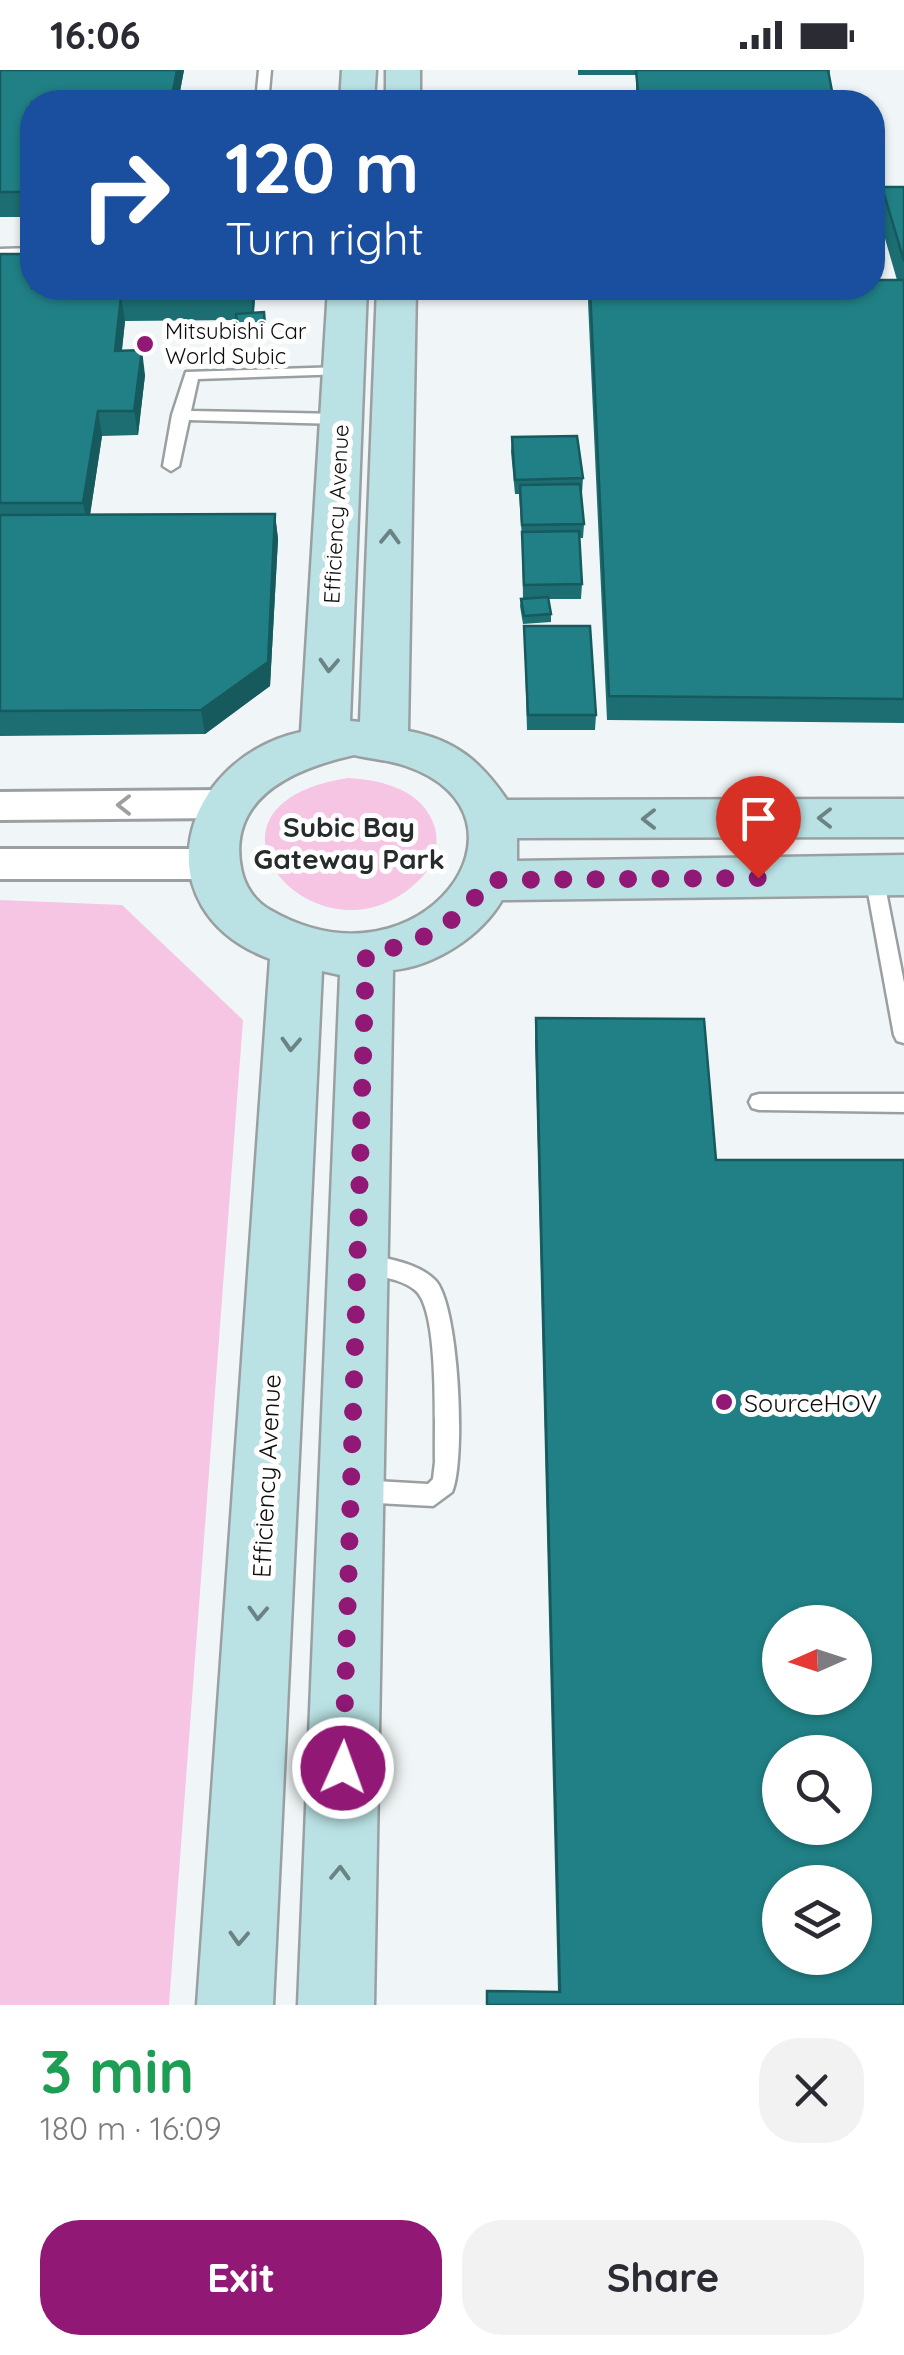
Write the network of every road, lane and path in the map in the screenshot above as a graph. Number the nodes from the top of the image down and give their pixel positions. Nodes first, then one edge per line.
1 (346, 300) edge
2 (397, 300) edge
3 (342, 371) junction
4 (180, 415) junction
5 (341, 420) junction
6 (171, 466) dead end
7 (325, 740) junction
8 (384, 740) junction
9 (222, 804) junction
10 (0, 806) edge
11 (904, 818) edge
12 (494, 819) junction
13 (0, 864) edge
14 (210, 864) junction
15 (889, 876) edge
16 (488, 880) junction
17 (297, 947) junction
18 (366, 954) junction
19 (904, 1035) edge
20 (759, 1102) dead end
21 (904, 1103) edge
22 (358, 1261) junction
23 (351, 1491) junction
24 (235, 2005) edge
25 (336, 2005) edge

1 - 3 street, Efficiency Avenue
8 -> 2 street
3 - 4 lane
3 - 5 street, Efficiency Avenue
4 - 5 lane
4 - 6 lane
5 -> 7 street, Efficiency Avenue
7 - 8 street
7 - 9 street
8 - 12 street
9 -> 10 street
9 - 14 street
11 -> 12 street
12 - 16 street
13 - 14 street
14 - 17 street
15 - 16 street
15 - 19 lane
16 - 18 street
17 - 18 street
17 -> 24 street, Efficiency Avenue
18 - 22 street
20 - 21 lane
22 - 23 street
22 - 23 lane
25 -> 23 street

